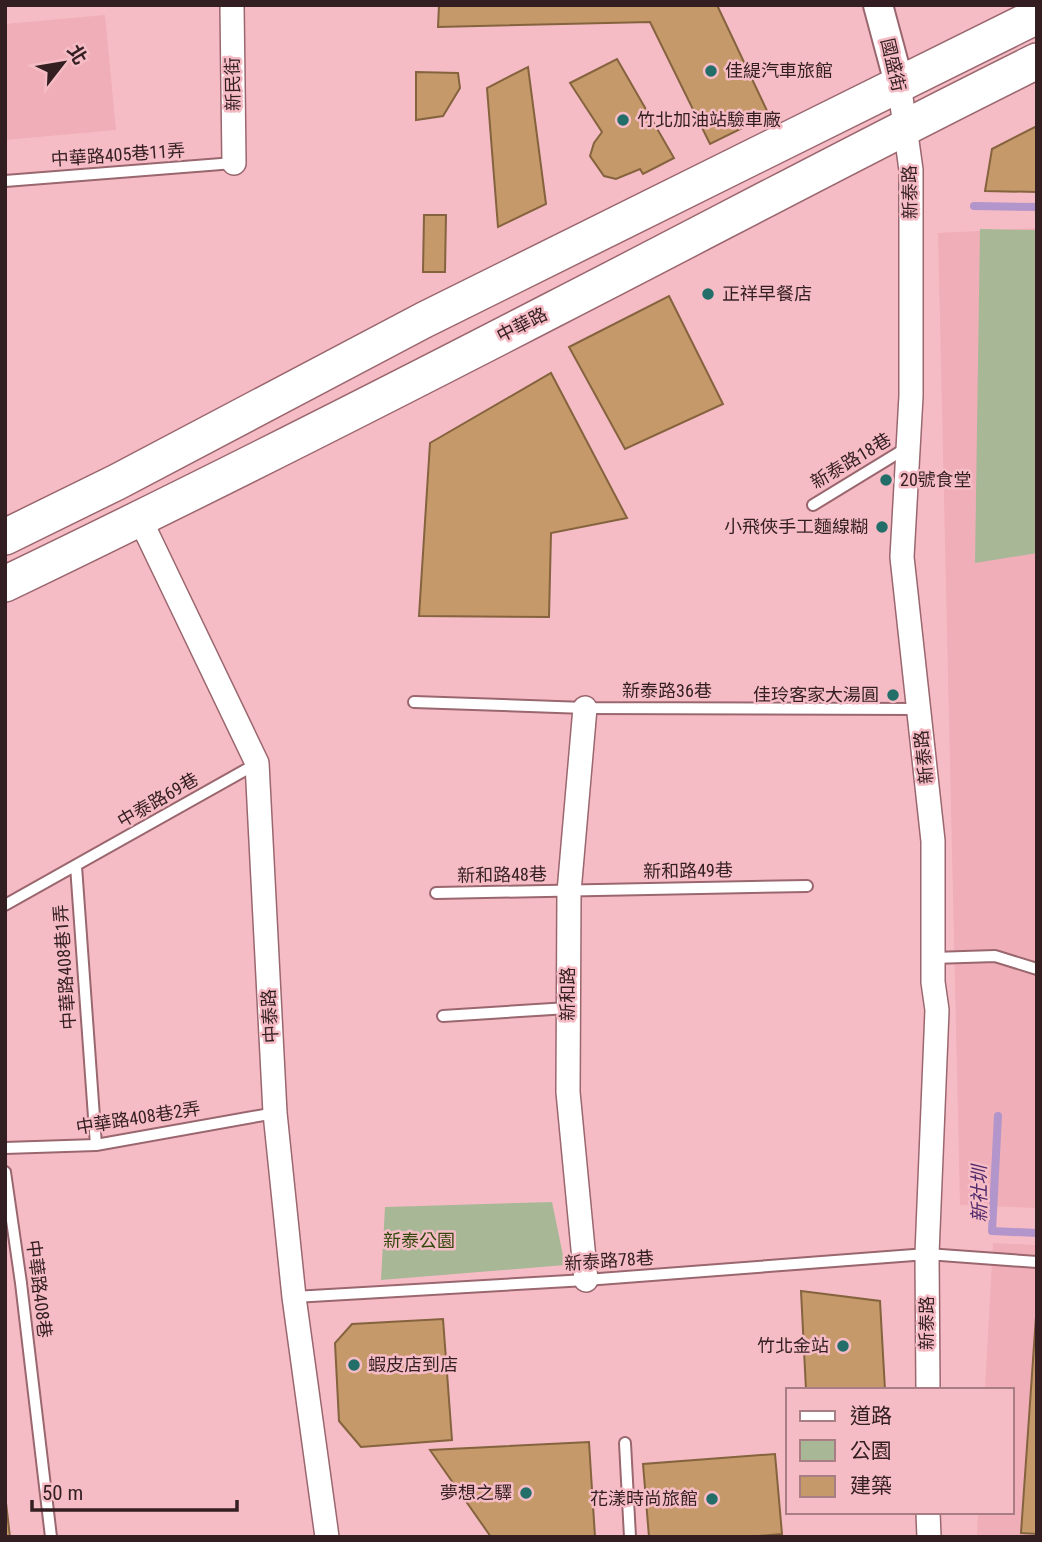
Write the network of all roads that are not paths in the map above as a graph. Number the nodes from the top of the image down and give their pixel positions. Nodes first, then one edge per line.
1 (232, 5) edge
2 (878, 5) edge
3 (1037, 16) edge
4 (1037, 61) edge
5 (899, 83) junction
6 (906, 125) junction
7 (234, 163) joint
8 (5, 181) edge
9 (908, 447) junction
10 (813, 505) dead end
11 (140, 519) junction
12 (5, 537) edge
13 (5, 584) edge
14 (414, 702) dead end
15 (585, 708) junction
16 (919, 709) junction
17 (257, 763) junction
18 (76, 866) junction
19 (807, 886) dead end
20 (569, 892) junction
21 (436, 893) dead end
22 (5, 905) edge
23 (933, 958) junction
24 (1037, 969) edge
25 (568, 1008) junction
26 (443, 1016) dead end
27 (275, 1113) junction
28 (96, 1145) junction
29 (5, 1148) edge
30 (5, 1172) edge
31 (927, 1254) junction
32 (1037, 1262) edge
33 (586, 1280) junction
34 (294, 1297) junction
35 (928, 1388) edge
36 (625, 1443) dead end
37 (928, 1514) edge
38 (51, 1537) edge
39 (327, 1537) edge
40 (630, 1537) edge
41 (929, 1537) edge

1 - 7 street, 新民街
2 - 5 street, 國盛街
3 - 5 main road
4 - 6 main road, 中華路
5 - 6 street, 國盛街
5 - 12 main road
6 - 9 street, 新泰路
6 - 11 main road, 中華路
7 - 8 lane, 中華路405巷11弄
9 - 10 lane, 新泰路18巷
9 - 16 street, 新泰路
11 - 13 main road, 中華路
11 - 17 street, 中泰路
14 - 15 lane, 新泰路36巷
15 - 16 lane, 新泰路36巷
15 - 20 street, 新和路
16 - 23 street, 新泰路
17 - 18 lane, 中泰路69巷
17 - 27 street, 中泰路
18 - 22 lane, 中華路408巷1弄
18 - 28 lane, 中華路408巷1弄
19 - 20 lane, 新和路49巷
20 - 21 lane, 新和路48巷
20 - 25 street, 新和路
23 - 24 lane
23 - 31 street, 新泰路
25 - 26 lane
25 - 33 street, 新和路
27 - 28 lane, 中華路408巷2弄
27 - 34 street, 中泰路
28 - 29 lane, 中華路408巷2弄
30 - 38 lane, 中華路408巷
31 - 32 lane, 新泰路78巷
31 - 33 lane, 新泰路78巷
31 - 35 street, 新泰路
33 - 34 lane, 新泰路78巷
34 - 39 street, 中泰路
36 - 40 lane
37 - 41 street

